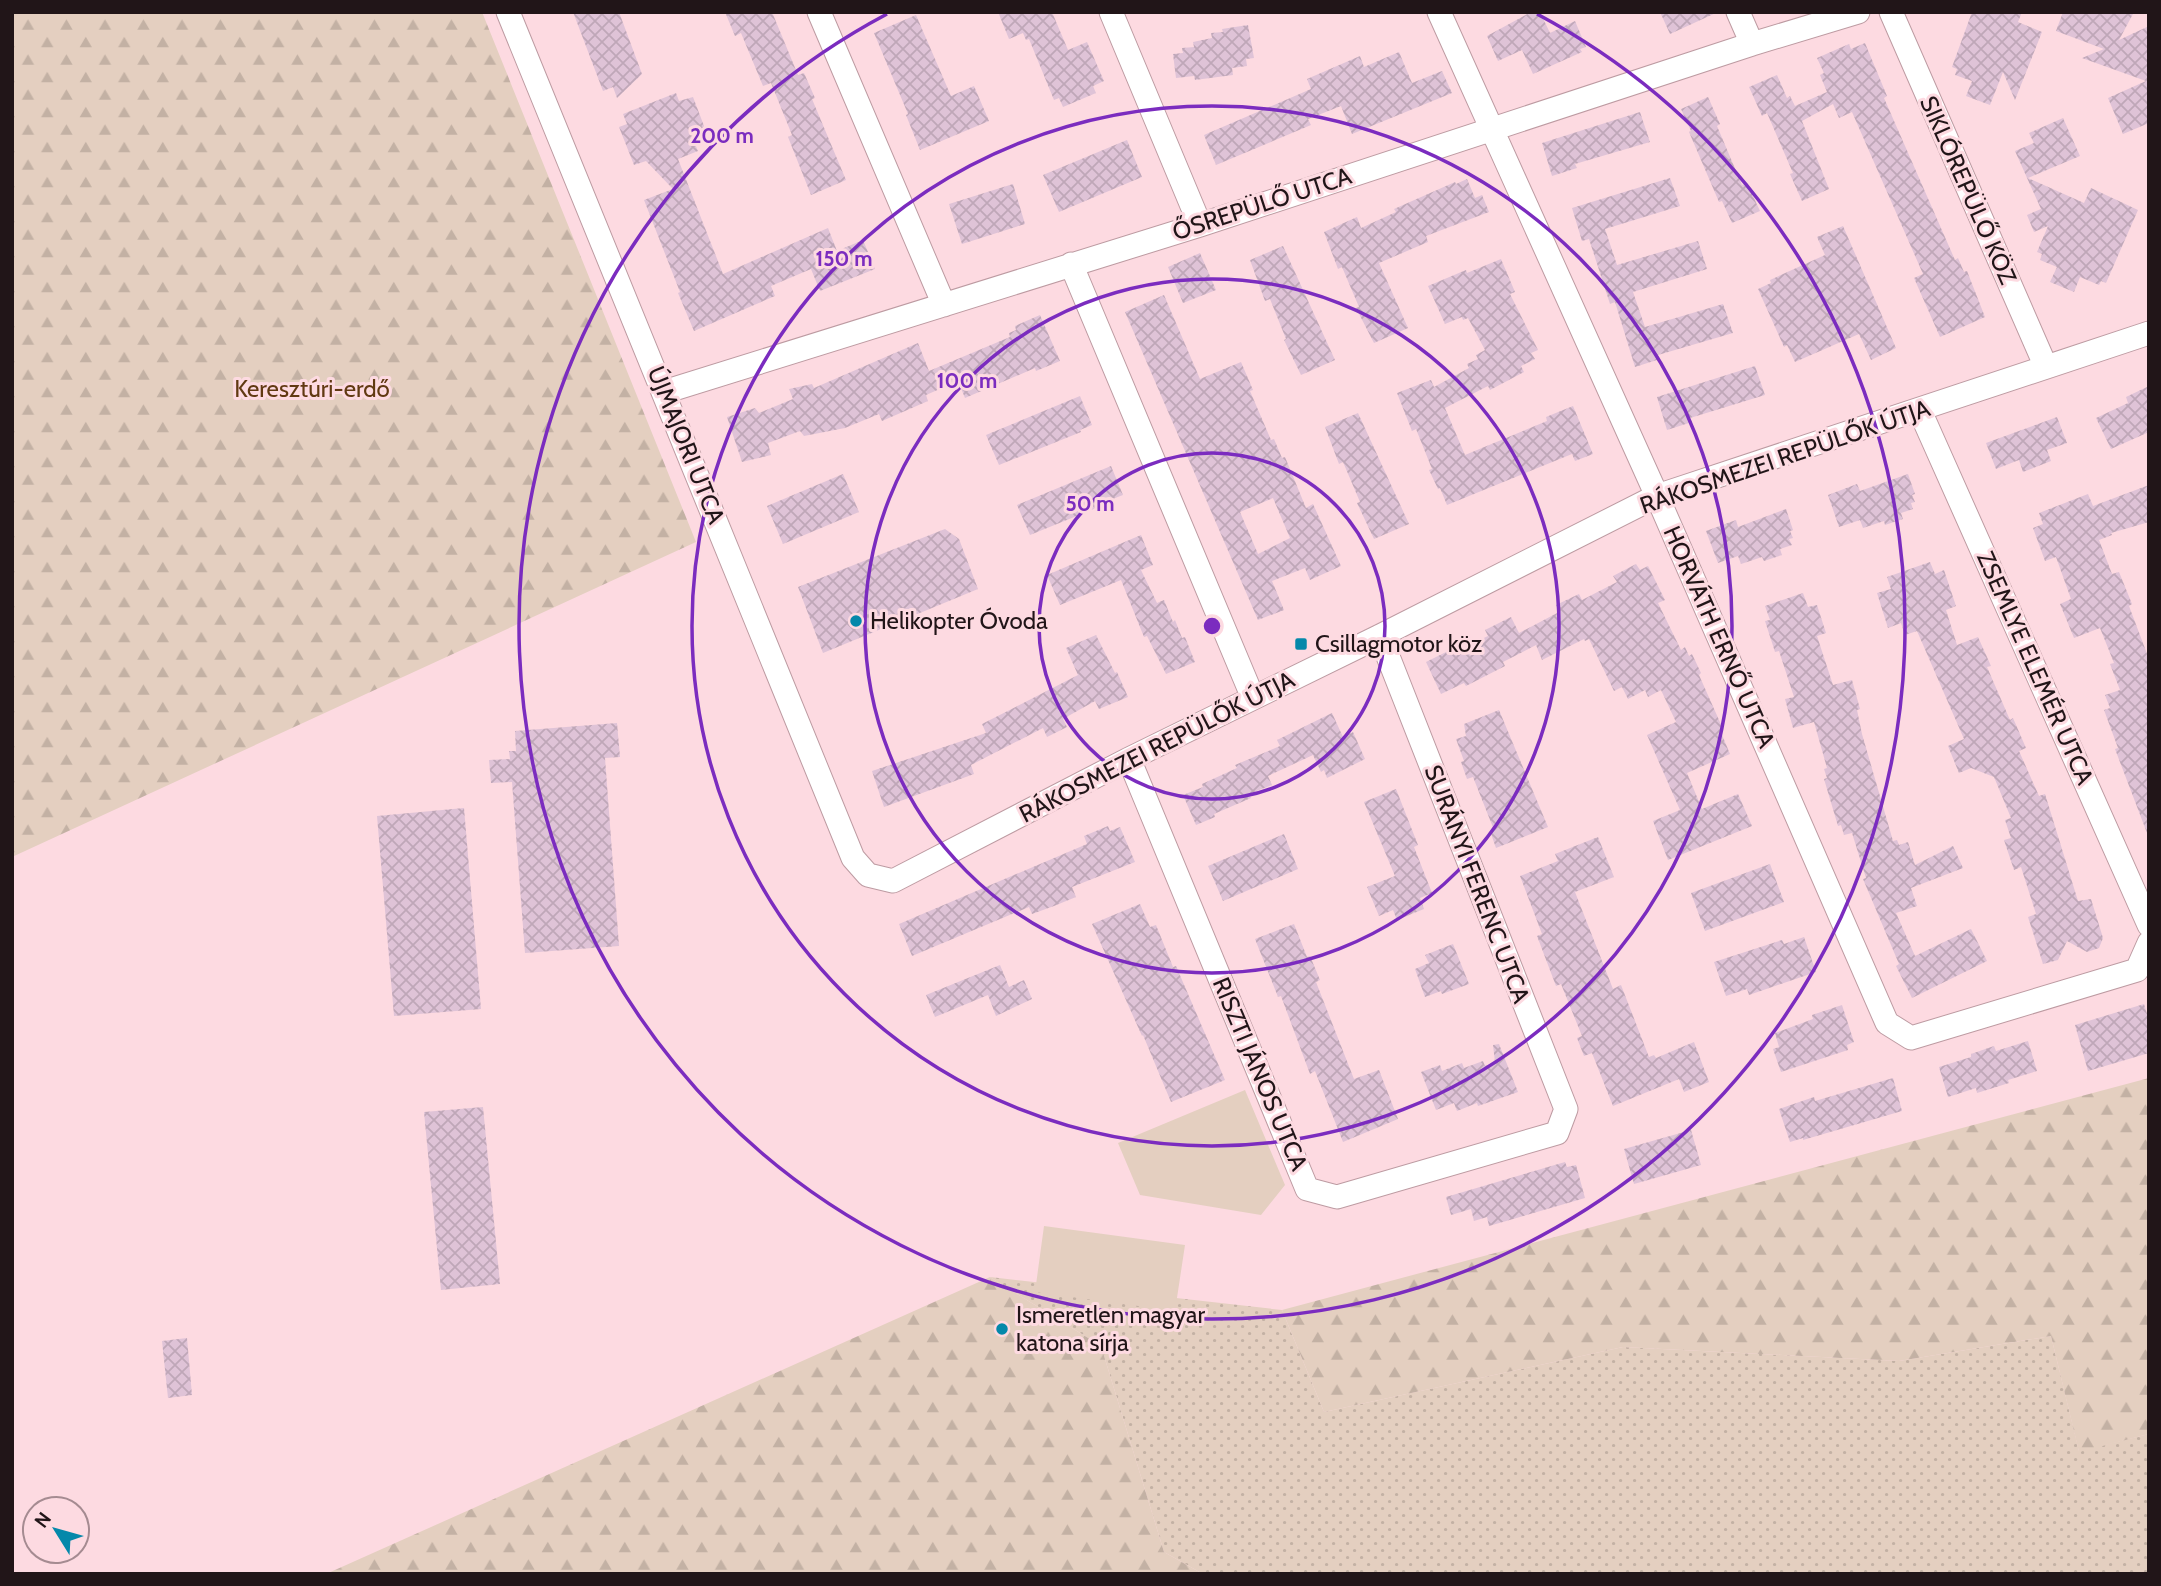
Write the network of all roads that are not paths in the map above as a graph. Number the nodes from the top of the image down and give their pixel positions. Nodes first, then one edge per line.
1 (508, 12) edge
2 (819, 12) edge
3 (1111, 12) edge
4 (1439, 12) edge
5 (1738, 12) edge
6 (1858, 12) edge
7 (1891, 12) edge
8 (1752, 44) junction
9 (1492, 129) junction
10 (1200, 225) junction
11 (1071, 264) junction
12 (944, 305) junction
13 (2149, 334) edge
14 (2046, 368) junction
15 (664, 392) junction
16 (1920, 411) junction
17 (1657, 496) junction
18 (1380, 636) junction
19 (1253, 698) junction
20 (1129, 758) junction
21 (868, 875) joint
22 (2149, 925) edge
23 (2149, 943) edge
24 (1557, 1133) joint

1 - 15 street, ÚJMAJORI UTCA
2 - 12 street
3 - 10 street
4 - 9 street, HORVÁTH ERNŐ UTCA
5 - 8 street
6 - 8 street, ŐSREPÜLŐ UTCA
7 - 14 street, SIKLÓREPÜLŐ KÖZ
8 - 9 street, ŐSREPÜLŐ UTCA
9 - 10 street, ŐSREPÜLŐ UTCA
9 - 17 street, HORVÁTH ERNŐ UTCA
10 - 11 street, ŐSREPÜLŐ UTCA
11 - 12 street, ŐSREPÜLŐ UTCA
11 - 19 street
12 - 15 street, ŐSREPÜLŐ UTCA
13 - 14 street, RÁKOSMEZEI REPÜLŐK ÚTJA
14 - 16 street, RÁKOSMEZEI REPÜLŐK ÚTJA
15 - 21 street, ÚJMAJORI UTCA
16 - 17 street, RÁKOSMEZEI REPÜLŐK ÚTJA
16 - 22 street, ZSEMLYE ELEMÉR UTCA
17 - 18 street, RÁKOSMEZEI REPÜLŐK ÚTJA
17 - 23 street, HORVÁTH ERNŐ UTCA
18 - 19 street, RÁKOSMEZEI REPÜLŐK ÚTJA
18 - 24 street, SURÁNYI FERENC UTCA
19 - 20 street, RÁKOSMEZEI REPÜLŐK ÚTJA
20 - 21 street, RÁKOSMEZEI REPÜLŐK ÚTJA
20 - 24 street, RISZTI JÁNOS UTCA

